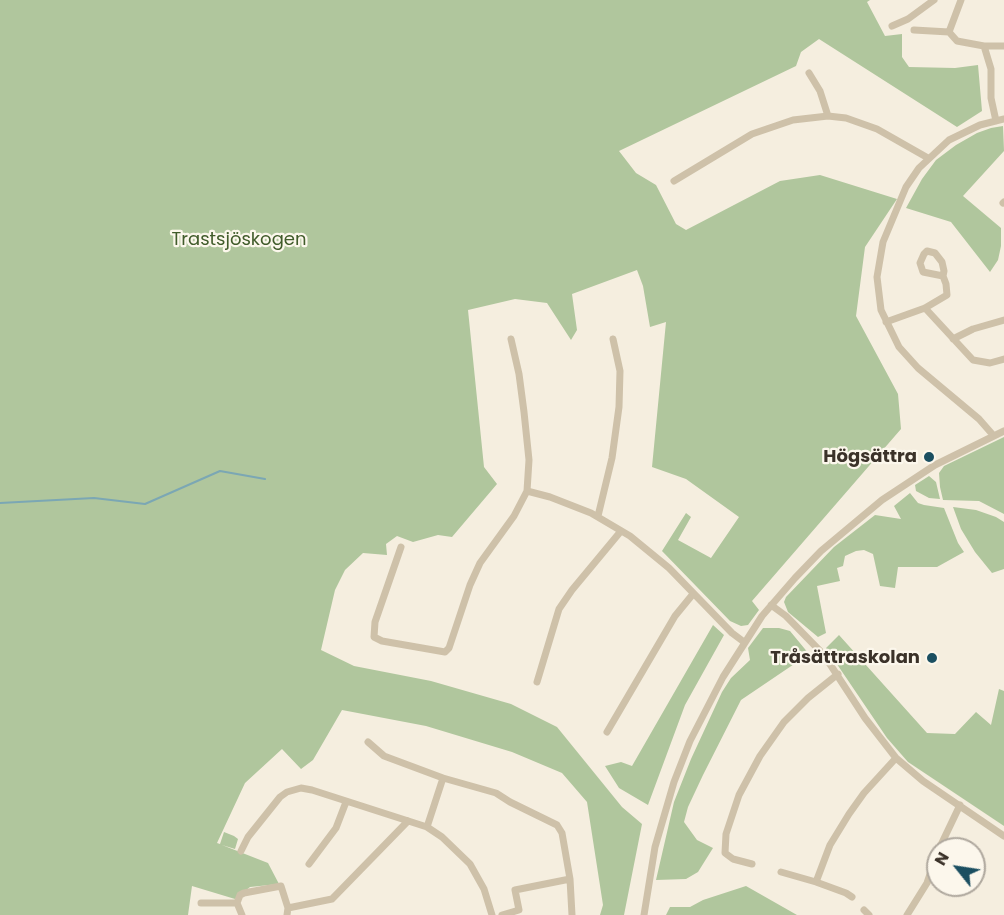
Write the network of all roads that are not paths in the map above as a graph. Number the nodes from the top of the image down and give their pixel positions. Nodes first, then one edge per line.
1 (934, 0) edge
2 (961, 0) edge
3 (891, 26) dead end
4 (914, 30) dead end
5 (949, 32) junction
6 (984, 46) junction
7 (1004, 46) edge
8 (809, 73) dead end
9 (828, 116) junction
10 (1004, 119) edge
11 (996, 120) junction
12 (928, 158) junction
13 (674, 181) dead end
14 (943, 276) dead end
15 (925, 308) junction
16 (1004, 320) edge
17 (886, 322) junction
18 (511, 339) dead end
19 (613, 339) dead end
20 (953, 339) junction
21 (1004, 358) edge
22 (1004, 431) edge
23 (993, 435) junction
24 (527, 492) junction
25 (598, 516) junction
26 (621, 531) junction
27 (401, 548) dead end
28 (693, 594) junction
29 (771, 605) junction
30 (744, 642) junction
31 (838, 674) junction
32 (537, 682) dead end
33 (607, 732) dead end
34 (368, 742) dead end
35 (896, 758) junction
36 (443, 778) junction
37 (346, 802) junction
38 (960, 805) junction
39 (408, 821) junction
40 (427, 827) junction
41 (1004, 836) edge
42 (944, 837) edge
43 (241, 851) dead end
44 (309, 864) dead end
45 (752, 864) dead end
46 (782, 872) dead end
47 (570, 879) junction
48 (816, 882) junction
49 (926, 885) edge
50 (852, 897) dead end
51 (201, 903) dead end
52 (237, 903) junction
53 (288, 911) edge
54 (242, 915) edge
55 (492, 915) edge
56 (502, 915) edge
57 (572, 915) edge
58 (644, 915) edge
59 (907, 915) edge

1 - 3 street
2 - 5 street
4 - 5 street
5 - 6 street
6 - 7 street
6 - 11 street
8 - 9 street
9 - 12 street
9 - 13 street
10 - 11 street
11 - 12 street
12 - 17 street
14 - 15 street
15 - 17 street
15 - 20 street
16 - 20 street
17 - 23 street
18 - 24 street
19 - 25 street
20 - 21 street
22 - 23 street
23 - 29 street
24 - 25 street
24 - 27 street
25 - 26 street
26 - 28 street
26 - 32 street
28 - 30 street
28 - 33 street
29 - 30 street
29 - 31 street
30 - 58 street
31 - 35 street
31 - 45 street
34 - 36 street
35 - 38 street
35 - 48 street
36 - 40 street
36 - 47 street
37 - 39 street
37 - 43 street
37 - 44 street
38 - 41 street
38 - 42 street
39 - 40 street
39 - 53 street
40 - 55 street
46 - 48 street
47 - 56 street
47 - 57 street
48 - 50 street
49 - 59 street
51 - 52 street
52 - 53 street
52 - 54 street

